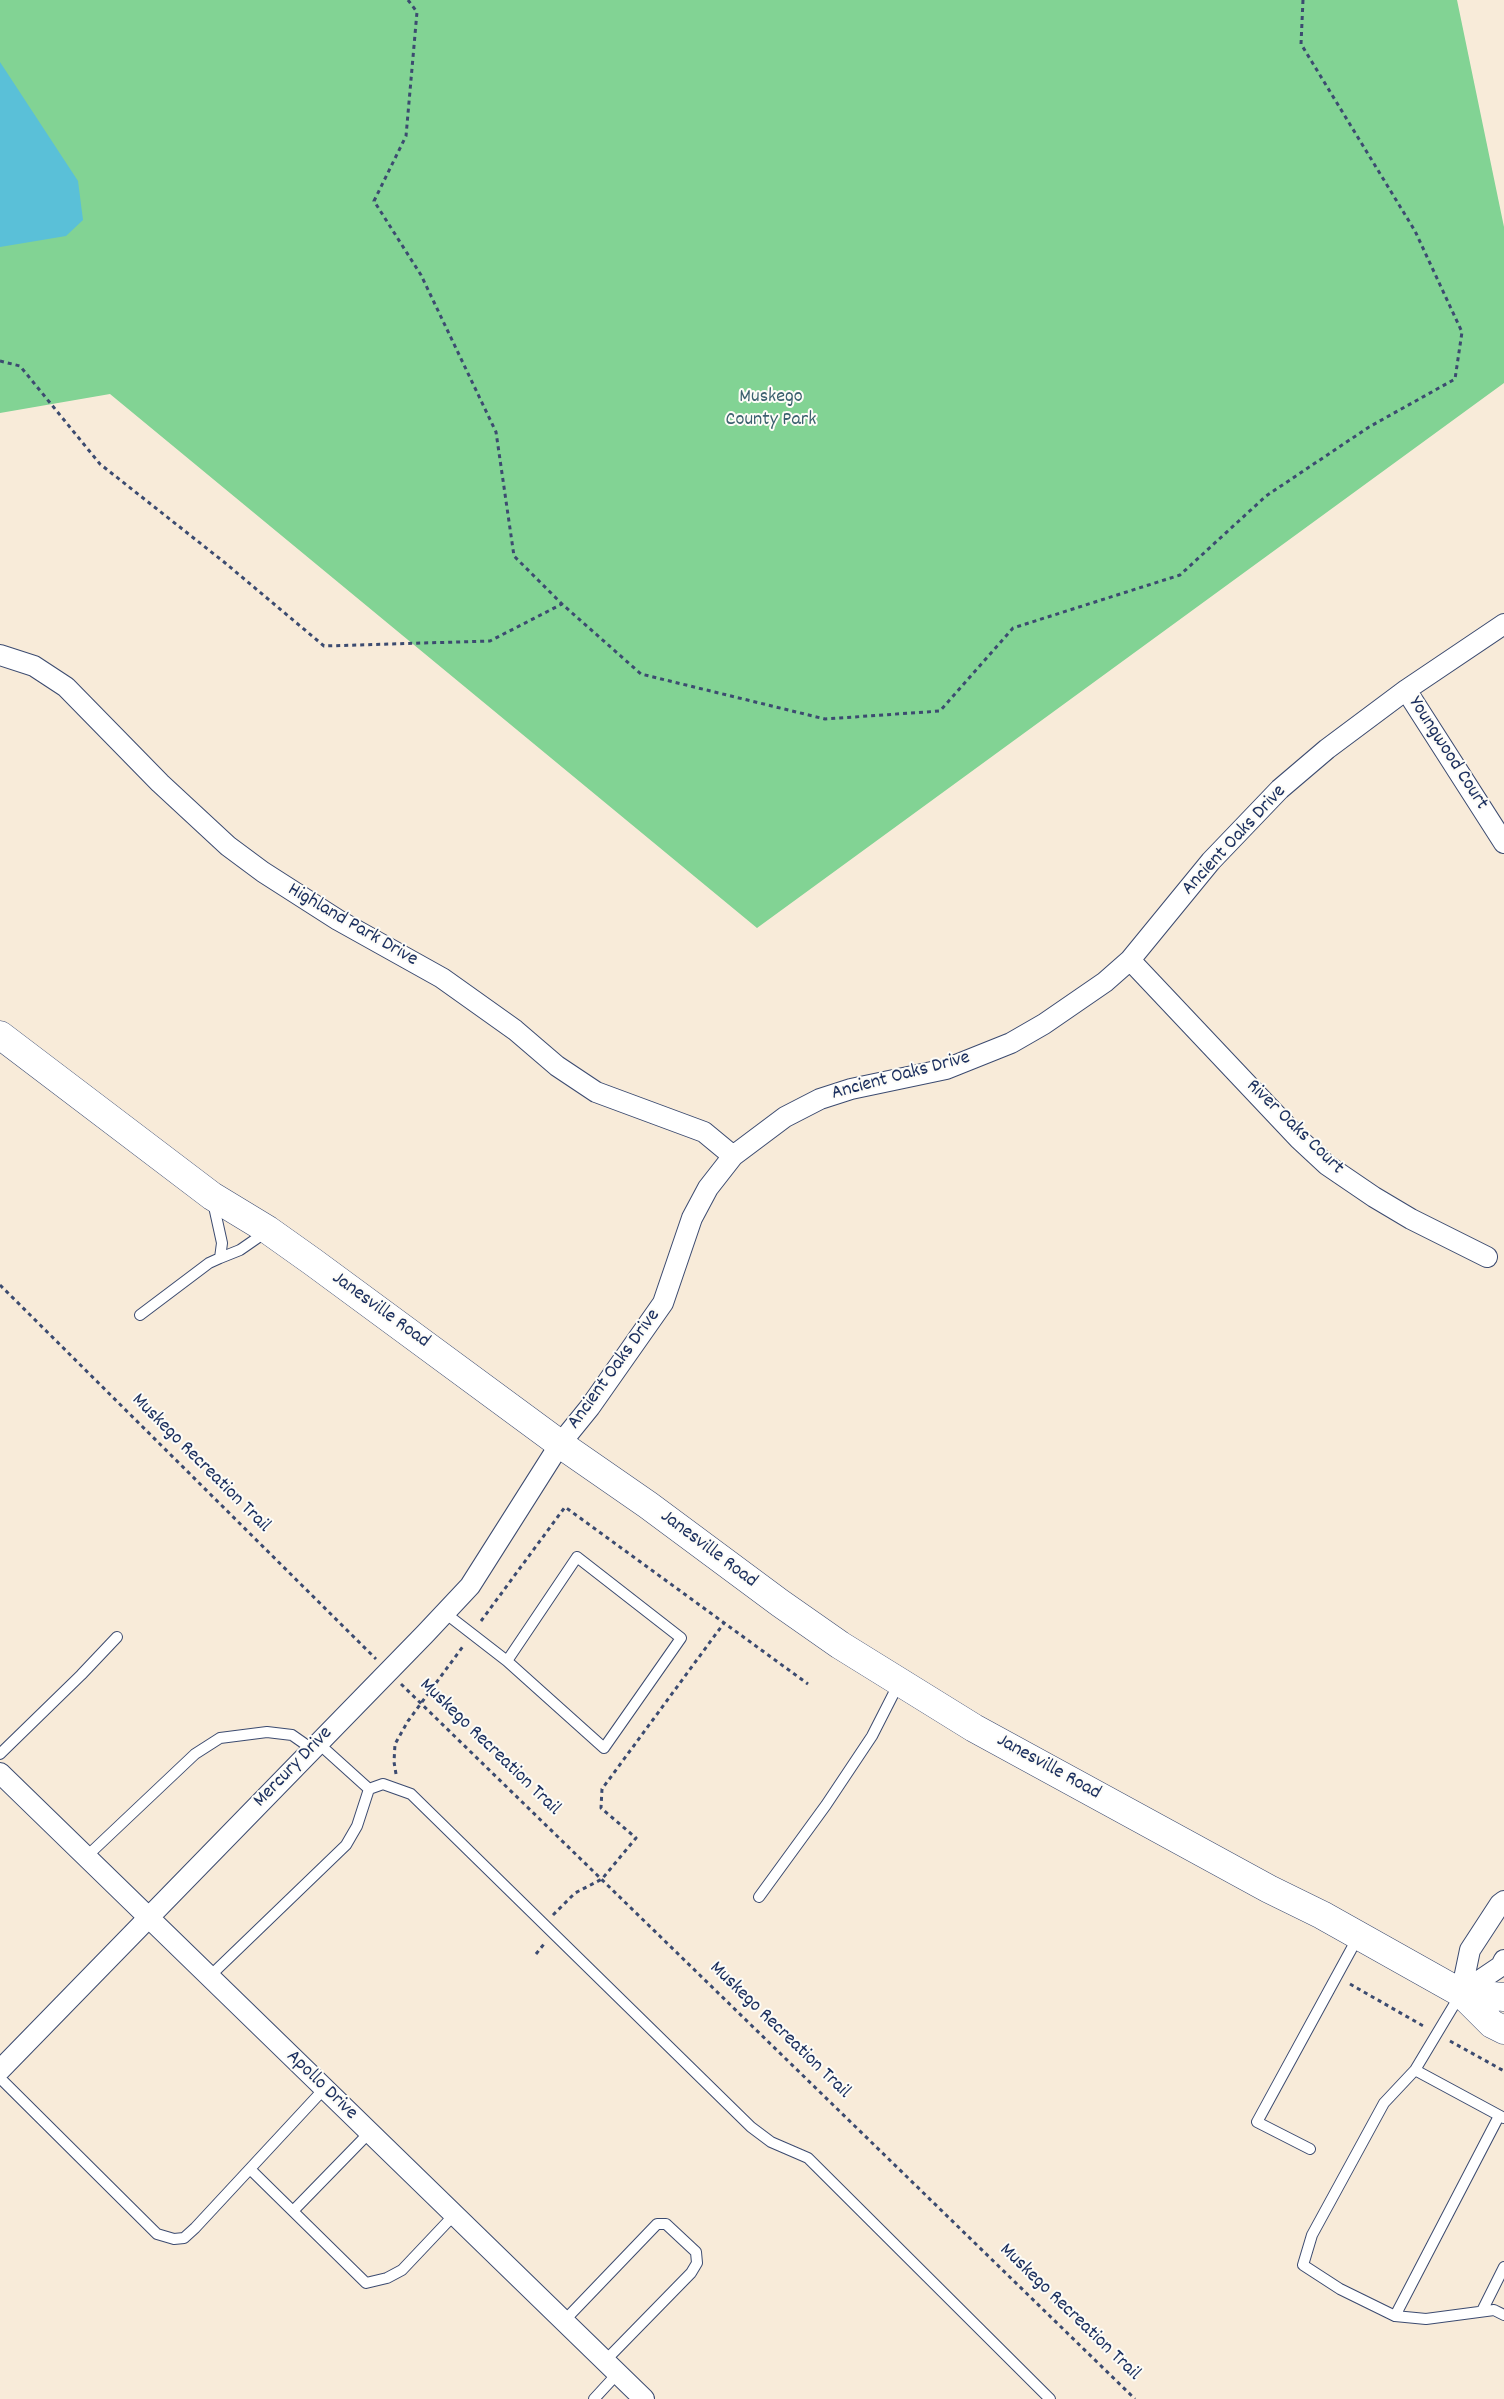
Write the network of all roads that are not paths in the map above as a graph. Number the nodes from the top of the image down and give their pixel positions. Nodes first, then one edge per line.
1 (1504, 624) edge
2 (0, 655) edge
3 (1406, 690) junction
4 (1504, 843) edge
5 (1130, 960) junction
6 (0, 1035) edge
7 (733, 1156) junction
8 (212, 1196) junction
9 (268, 1230) junction
10 (1487, 1257) dead end
11 (220, 1258) junction
12 (140, 1315) dead end
13 (560, 1444) junction
14 (445, 1613) junction
15 (117, 1637) dead end
16 (507, 1661) junction
17 (899, 1682) junction
18 (315, 1746) junction
19 (0, 1754) edge
20 (2, 1778) edge
21 (369, 1789) junction
22 (86, 1857) junction
23 (759, 1896) dead end
24 (1504, 1901) edge
25 (149, 1918) junction
26 (1358, 1936) junction
27 (1504, 1960) edge
28 (209, 1976) junction
29 (1461, 1993) junction
30 (1504, 1997) edge
31 (1504, 2030) edge
32 (0, 2070) edge
33 (1415, 2070) junction
34 (0, 2078) edge
35 (324, 2089) junction
36 (1502, 2117) edge
37 (369, 2132) junction
38 (1310, 2149) dead end
39 (250, 2169) junction
40 (293, 2211) junction
41 (454, 2215) junction
42 (1504, 2267) edge
43 (1482, 2311) junction
44 (1504, 2315) edge
45 (1395, 2316) junction
46 (563, 2322) junction
47 (611, 2368) junction
48 (594, 2399) edge
49 (644, 2399) edge
50 (1050, 2399) edge

1 - 3 street, Ancient Oaks Drive
2 - 7 street, Highland Park Drive
3 - 4 street, Youngwood Court
3 - 5 street, Ancient Oaks Drive
5 - 7 street, Ancient Oaks Drive
5 - 10 street, River Oaks Court
6 - 8 main road, Janesville Road
7 - 13 street, Ancient Oaks Drive
8 - 9 main road, Janesville Road
8 - 11 lane
9 - 11 lane
9 - 13 main road, Janesville Road
11 - 12 lane
13 - 14 street, Mercury Drive
13 - 17 main road, Janesville Road
14 - 16 lane
14 - 18 street, Mercury Drive
15 - 19 lane
16 - 16 lane
17 - 23 lane
17 - 26 main road, Janesville Road
18 - 21 lane
18 - 22 lane
18 - 25 street, Mercury Drive
20 - 22 street, Apollo Drive
21 - 28 lane
21 - 50 lane
22 - 25 street, Apollo Drive
24 - 29 street
25 - 28 street, Apollo Drive
25 - 32 street, Mercury Drive
26 - 29 main road, Janesville Road
26 - 38 lane
27 - 29 street
28 - 35 street, Apollo Drive
29 - 30 main road, Janesville Road
29 - 31 main road, Janesville Road
29 - 33 lane
33 - 36 lane
33 - 45 lane
34 - 39 lane
35 - 37 street, Apollo Drive
35 - 39 lane
36 - 45 lane
37 - 40 lane
37 - 41 street, Apollo Drive
39 - 40 lane
40 - 41 lane
41 - 46 street, Apollo Drive
42 - 43 lane
43 - 44 lane
43 - 45 lane
46 - 47 street, Apollo Drive
46 - 47 lane
47 - 48 lane
47 - 49 street, Apollo Drive

